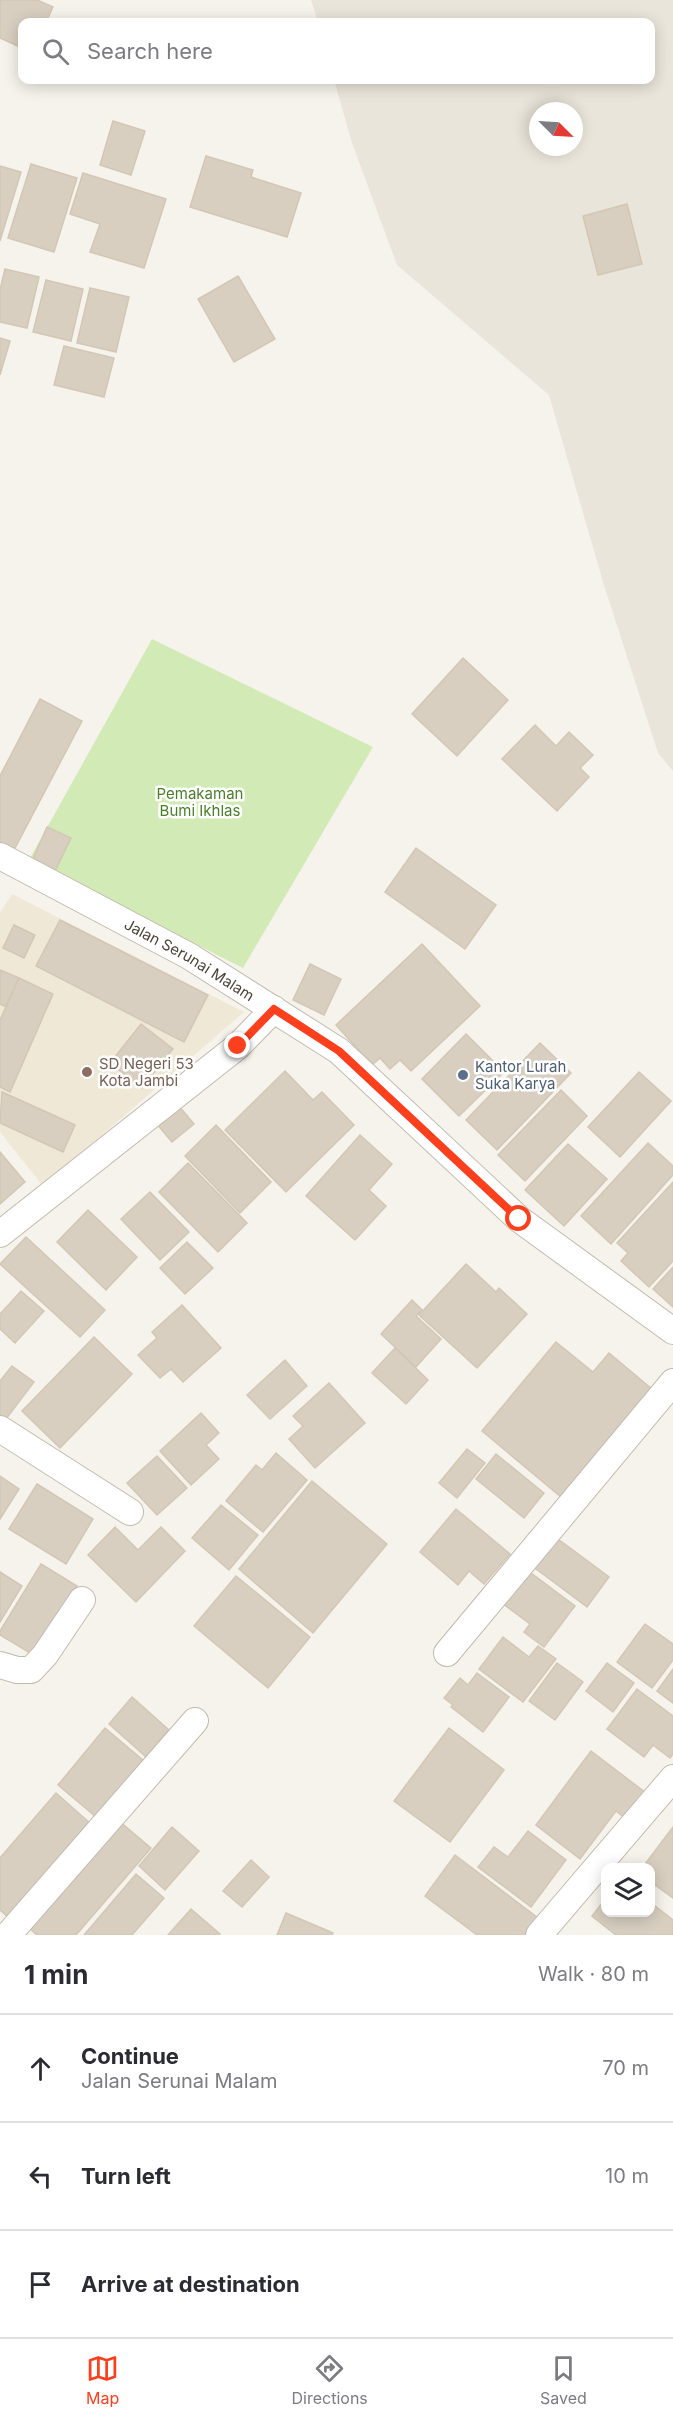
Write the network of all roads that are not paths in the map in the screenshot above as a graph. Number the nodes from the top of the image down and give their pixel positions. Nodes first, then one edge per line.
1 (0, 856) edge
2 (274, 1009) junction
3 (0, 1234) edge
4 (673, 1331) edge
5 (673, 1382) edge
6 (0, 1429) edge
7 (130, 1512) dead end
8 (82, 1600) dead end
9 (447, 1653) dead end
10 (0, 1665) edge
11 (195, 1721) dead end
12 (673, 1778) edge
13 (8, 1935) edge
14 (539, 1935) edge

1 - 2 street, Jalan Serunai Malam
2 - 3 street
2 - 4 street, Jalan Serunai Malam
5 - 9 street
6 - 7 street
8 - 10 street
11 - 13 street
12 - 14 street

